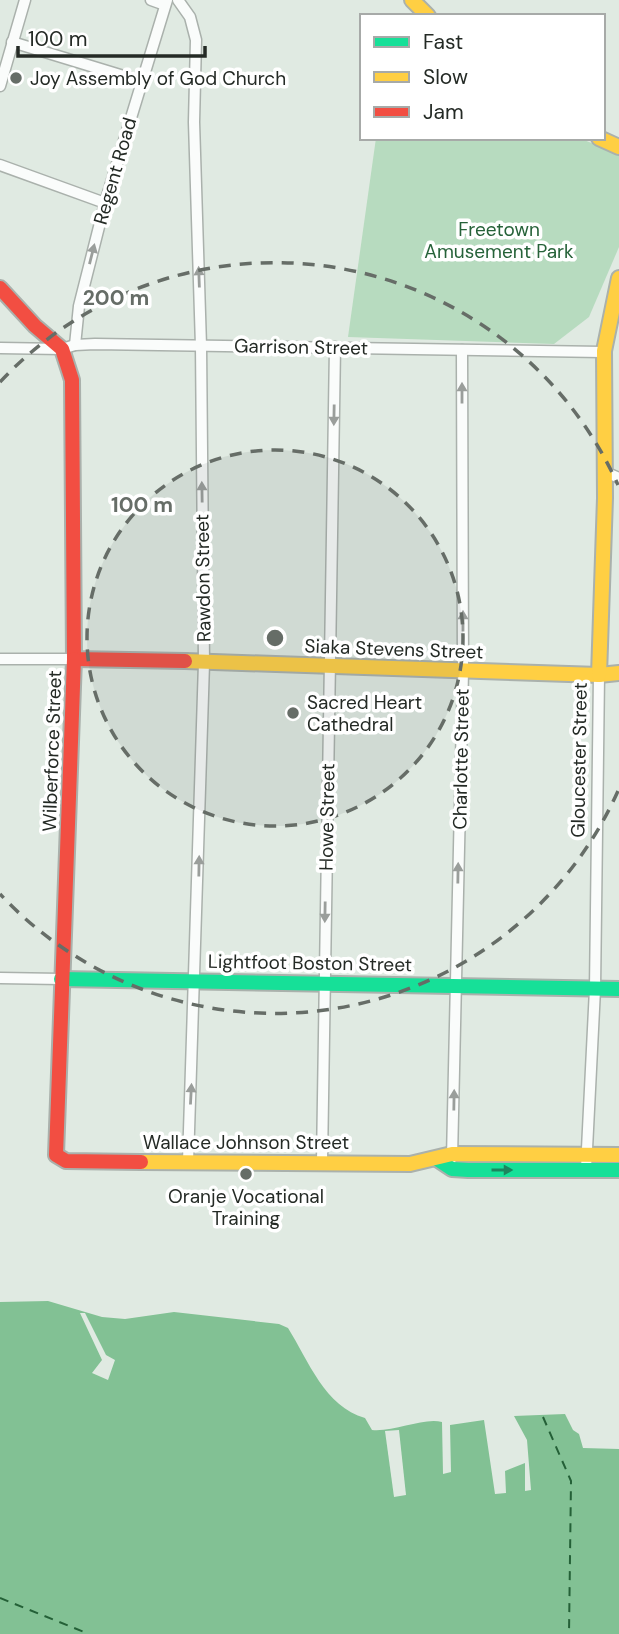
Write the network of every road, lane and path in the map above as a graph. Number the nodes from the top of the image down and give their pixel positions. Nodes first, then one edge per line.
1 (25, 0) edge
2 (151, 0) edge
3 (178, 0) edge
4 (412, 0) edge
5 (166, 3) edge
6 (426, 14) edge
7 (12, 43) junction
8 (140, 81) junction
9 (0, 86) edge
10 (0, 165) edge
11 (105, 203) junction
12 (619, 278) edge
13 (0, 288) edge
14 (201, 346) junction
15 (335, 346) junction
16 (69, 347) junction
17 (0, 348) edge
18 (462, 350) junction
19 (602, 352) junction
20 (605, 472) junction
21 (619, 478) edge
22 (0, 659) edge
23 (74, 659) junction
24 (204, 663) junction
25 (330, 664) junction
26 (463, 671) junction
27 (619, 673) edge
28 (599, 675) junction
29 (0, 978) edge
30 (61, 979) junction
31 (196, 980) junction
32 (323, 982) junction
33 (457, 985) junction
34 (595, 989) junction
35 (619, 989) edge
36 (452, 1153) junction
37 (57, 1155) joint
38 (619, 1155) edge
39 (437, 1159) junction
40 (322, 1161) junction
41 (188, 1162) junction
42 (585, 1162) junction
43 (453, 1169) junction
44 (619, 1170) edge

1 - 7 street
2 - 5 street
14 -> 3 street, Rawdon Street
4 - 6 main road
5 - 8 street, Regent Road
7 - 8 street
7 - 9 street
8 - 11 street, Regent Road
10 - 11 street
16 -> 11 street, Regent Road
12 - 19 main road, Gloucester Street
13 - 16 main road
14 - 15 street, Garrison Street
14 - 16 street, Garrison Street
24 -> 14 street, Rawdon Street
15 - 18 street, Garrison Street
15 -> 25 street, Howe Street
16 - 17 street, Garrison Street
16 - 23 main road, Wilberforce Street
18 - 19 street, Garrison Street
26 -> 18 street, Charlotte Street
19 - 20 main road, Gloucester Street
20 - 21 street
20 - 28 main road, Gloucester Street
22 - 23 street, Siaka Stevens Street
23 - 24 main road, Siaka Stevens Street
23 - 30 main road, Wilberforce Street
24 - 25 main road, Siaka Stevens Street
31 -> 24 street, Rawdon Street
25 - 26 main road, Siaka Stevens Street
25 -> 32 street, Howe Street
26 - 28 main road, Siaka Stevens Street
33 -> 26 street, Charlotte Street
27 - 28 main road, Siaka Stevens Street
28 - 34 street, Gloucester Street
29 - 30 street, Lightfoot Boston Street
30 - 31 main road, Lightfoot Boston Street
30 - 37 main road, Wilberforce Street
31 - 32 main road, Lightfoot Boston Street
41 -> 31 street, Rawdon Street
32 - 33 main road, Lightfoot Boston Street
32 - 40 street, Howe Street
33 - 34 main road, Lightfoot Boston Street
36 -> 33 street, Charlotte Street
34 - 35 main road, Lightfoot Boston Street
34 - 42 street, Gloucester Street
36 - 39 main road, Wallace Johnson Street
36 - 42 main road, Wallace Johnson Street
36 - 43 street, Charlotte Street
37 - 41 main road, Wallace Johnson Street
38 - 42 main road, Wallace Johnson Street
39 - 40 main road, Wallace Johnson Street
39 - 43 main road
40 - 41 main road, Wallace Johnson Street
43 -> 42 main road, Wallace Johnson Street
42 - 44 main road, Wallace Johnson Street

